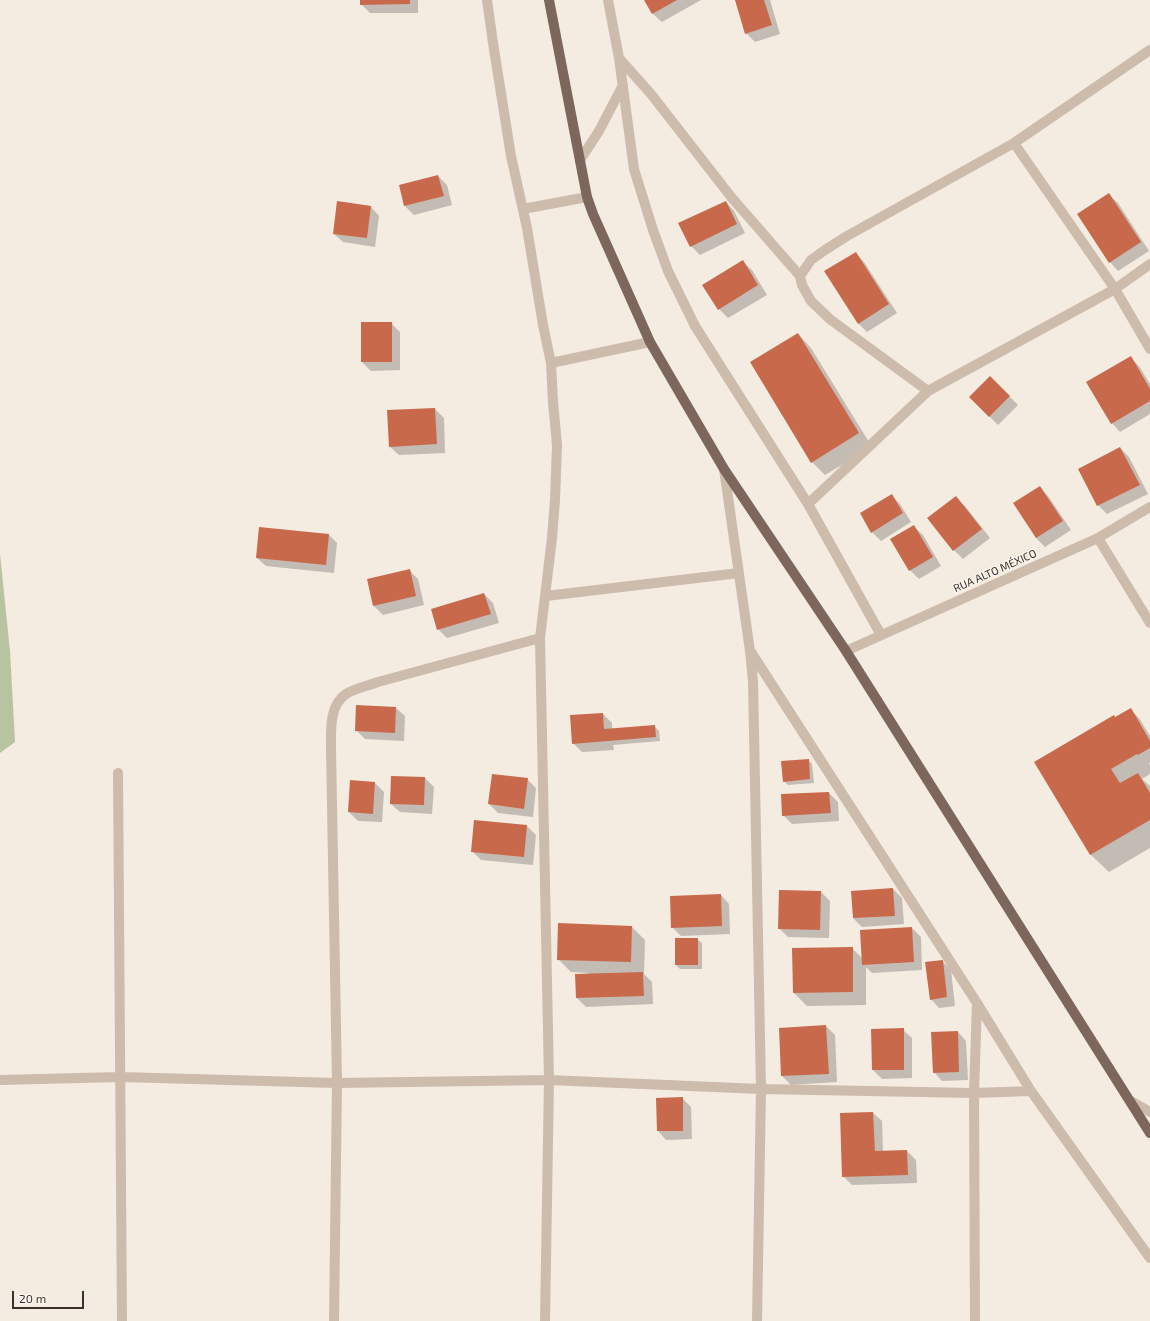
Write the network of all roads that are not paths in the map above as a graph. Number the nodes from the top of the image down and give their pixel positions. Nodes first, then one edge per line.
1 (487, 0) edge
2 (549, 0) edge
3 (608, 0) edge
4 (1150, 50) edge
5 (619, 58) junction
6 (623, 85) junction
7 (1014, 143) junction
8 (580, 160) junction
9 (587, 197) junction
10 (523, 209) junction
11 (1150, 264) edge
12 (800, 276) junction
13 (1115, 289) junction
14 (650, 342) junction
15 (1150, 349) edge
16 (551, 363) junction
17 (928, 391) junction
18 (724, 469) junction
19 (808, 504) junction
20 (1150, 507) edge
21 (1098, 538) junction
22 (739, 573) junction
23 (546, 596) junction
24 (1150, 623) edge
25 (881, 635) junction
26 (540, 638) junction
27 (750, 651) junction
28 (846, 651) junction
29 (118, 773) dead end
30 (977, 1003) junction
31 (120, 1077) junction
32 (0, 1080) edge
33 (549, 1080) junction
34 (337, 1083) junction
35 (761, 1089) junction
36 (1031, 1091) junction
37 (974, 1093) junction
38 (1131, 1102) junction
39 (1150, 1112) edge
40 (1150, 1133) edge
41 (1150, 1258) edge
42 (122, 1321) edge
43 (334, 1321) edge
44 (545, 1321) edge
45 (757, 1321) edge
46 (975, 1321) edge

1 - 10 street
2 - 8 main road
3 - 5 street
4 - 7 street
5 - 6 street
5 - 12 street
6 - 8 street
6 - 19 street
7 - 12 street
7 - 13 street
8 - 9 main road
9 - 10 street
9 - 14 main road
10 - 16 street
11 - 13 street
12 - 17 street
13 - 15 street
13 - 17 street
14 - 16 street
14 - 18 main road
16 - 23 street
17 - 19 street
18 - 22 street
18 - 28 main road
19 - 25 street
20 - 21 street, RUA ALTO MÉXICO
21 - 24 street
21 - 25 street, RUA ALTO MÉXICO
22 - 23 street
22 - 27 street
23 - 26 street
25 - 28 street, RUA ALTO MÉXICO
26 - 33 street
26 - 34 street
27 - 30 street
27 - 35 street
28 - 38 main road
29 - 31 street
30 - 36 street
30 - 37 street
31 - 32 street
31 - 34 street
31 - 42 street
33 - 34 street
33 - 35 street
33 - 44 street
34 - 43 street
35 - 37 street
35 - 45 street
36 - 37 street
36 - 41 street
37 - 46 street
38 - 39 street
38 - 40 main road

